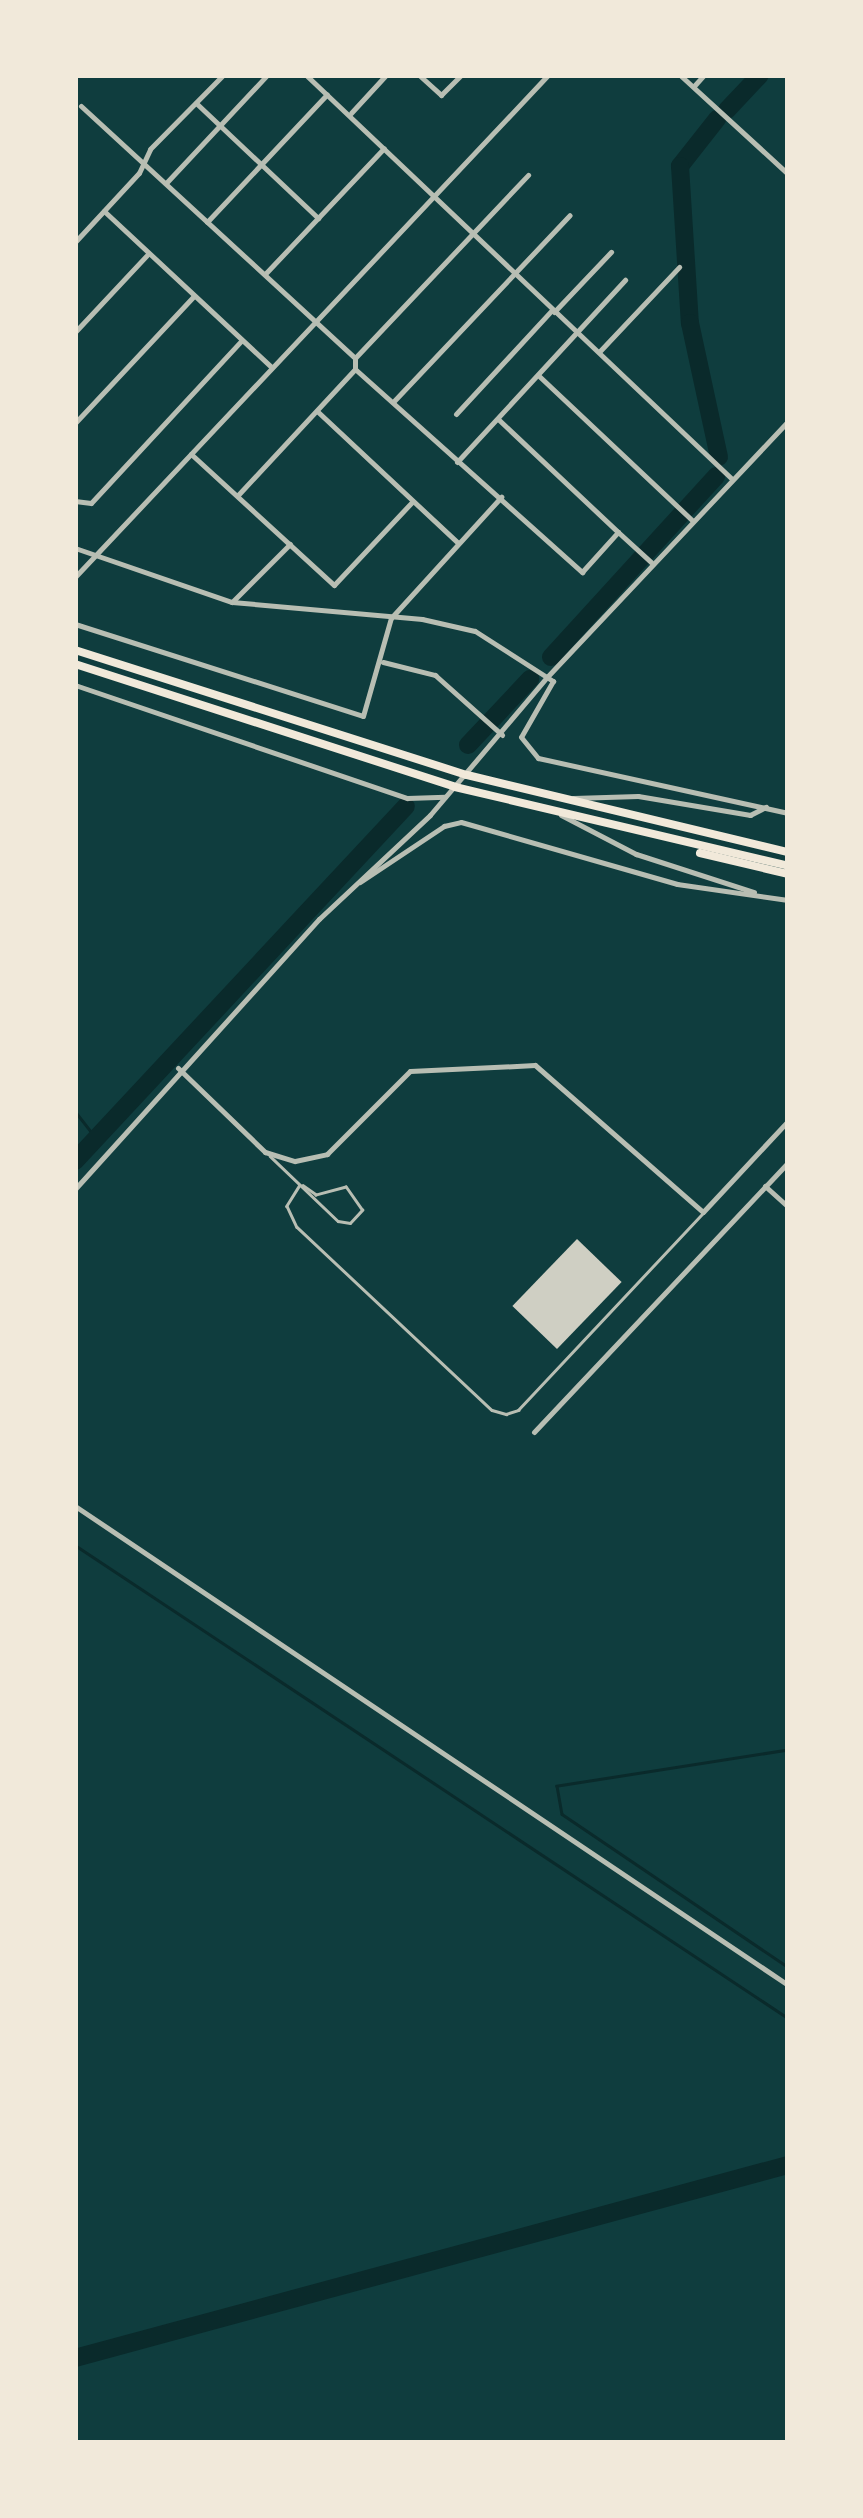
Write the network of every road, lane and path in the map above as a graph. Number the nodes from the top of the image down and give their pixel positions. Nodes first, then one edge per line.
1 (223, 75) edge
2 (267, 75) edge
3 (306, 75) edge
4 (386, 75) edge
5 (418, 75) edge
6 (461, 75) edge
7 (548, 75) edge
8 (680, 75) edge
9 (704, 75) edge
10 (694, 86) junction
11 (327, 94) junction
12 (196, 103) junction
13 (81, 106) dead end
14 (350, 114) junction
15 (220, 126) junction
16 (384, 148) junction
17 (145, 163) junction
18 (261, 164) junction
19 (788, 174) edge
20 (528, 175) dead end
21 (167, 182) junction
22 (434, 194) junction
23 (104, 211) junction
24 (570, 215) dead end
25 (318, 218) junction
26 (208, 222) junction
27 (472, 235) junction
28 (75, 242) edge
29 (611, 252) dead end
30 (148, 254) junction
31 (678, 267) dead end
32 (514, 273) junction
33 (265, 274) junction
34 (625, 280) dead end
35 (194, 296) junction
36 (553, 311) junction
37 (315, 322) junction
38 (75, 332) edge
39 (578, 334) junction
40 (242, 341) junction
41 (598, 353) junction
42 (356, 358) junction
43 (270, 368) junction
44 (355, 369) junction
45 (540, 376) junction
46 (393, 402) junction
47 (317, 411) junction
48 (456, 414) dead end
49 (498, 419) junction
50 (788, 422) edge
51 (75, 423) edge
52 (191, 454) junction
53 (458, 462) junction
54 (732, 478) junction
55 (238, 495) junction
56 (501, 497) junction
57 (75, 501) edge
58 (413, 501) junction
59 (692, 520) junction
60 (618, 532) junction
61 (457, 542) junction
62 (290, 544) junction
63 (75, 548) edge
64 (94, 556) junction
65 (651, 562) junction
66 (75, 577) edge
67 (232, 602) junction
68 (391, 618) junction
69 (75, 624) edge
70 (75, 650) edge
71 (383, 662) junction
72 (75, 664) edge
73 (547, 677) junction
74 (75, 685) edge
75 (502, 735) junction
76 (467, 774) junction
77 (455, 787) junction
78 (445, 797) junction
79 (565, 799) junction
80 (766, 807) junction
81 (788, 813) edge
82 (560, 814) junction
83 (788, 850) edge
84 (788, 870) edge
85 (352, 885) junction
86 (771, 898) junction
87 (788, 900) edge
88 (178, 1068) junction
89 (788, 1121) edge
90 (265, 1152) junction
91 (788, 1162) edge
92 (300, 1185) junction
93 (766, 1186) junction
94 (75, 1188) edge
95 (788, 1207) edge
96 (704, 1212) junction
97 (534, 1432) dead end
98 (75, 1506) edge
99 (788, 1985) edge

1 - 12 street
2 - 15 street
3 - 11 street
4 - 14 street
5 - 6 street
7 - 22 street
8 - 10 street
9 - 10 street
10 - 19 street
11 - 14 street
11 - 18 street
12 - 15 street
12 - 17 street
13 - 17 street
14 - 16 street
15 - 18 street
15 - 21 street
16 - 22 street
16 - 25 street
17 - 21 street
17 - 23 street
18 - 25 street
18 - 26 street
20 - 27 street
21 - 26 street
22 - 27 street
22 - 37 street
23 - 28 street
23 - 30 street
24 - 32 street
25 - 33 street
26 - 33 street
27 - 32 street
27 - 42 street
29 - 36 street
30 - 35 street
30 - 38 street
31 - 41 street
32 - 36 street
32 - 46 street
33 - 37 street
34 - 39 street
35 - 40 street
35 - 51 street
36 - 39 street
36 - 48 street
37 - 42 street
37 - 43 street
39 - 41 street
39 - 45 street
40 - 43 street
40 - 57 street
41 - 54 street
42 - 44 street
43 - 52 street
44 - 46 street
44 - 47 street
45 - 49 street
45 - 59 street
46 - 53 street
47 - 55 street
47 - 58 street
49 - 53 street
49 - 60 street
50 - 54 street
52 - 55 street
52 - 64 street
53 - 56 street
54 - 59 street
55 - 62 street
56 - 60 street
56 - 61 street
58 - 61 street
58 - 62 street
59 - 65 street
60 - 65 street
61 - 68 street
62 - 67 street
63 - 64 street
64 - 66 street
64 - 67 street
65 - 73 street
67 - 68 street
68 - 71 street
68 - 73 street
69 - 71 street
70 - 76 highway
71 - 75 street
72 - 77 highway
73 - 75 street
73 - 80 street
74 - 78 street
75 - 76 street
76 - 77 street
76 - 79 highway
77 - 78 street
77 - 82 highway
78 - 85 street
79 - 80 street
79 - 83 highway
80 - 81 street
82 - 84 highway
82 - 86 street
85 - 86 street
85 - 88 street
86 - 87 street
88 - 90 street
88 - 94 street
89 - 96 street
90 - 92 lane
90 - 96 street
91 - 93 street
92 - 92 lane
92 - 96 lane
93 - 95 street
93 - 97 street
98 - 99 street

